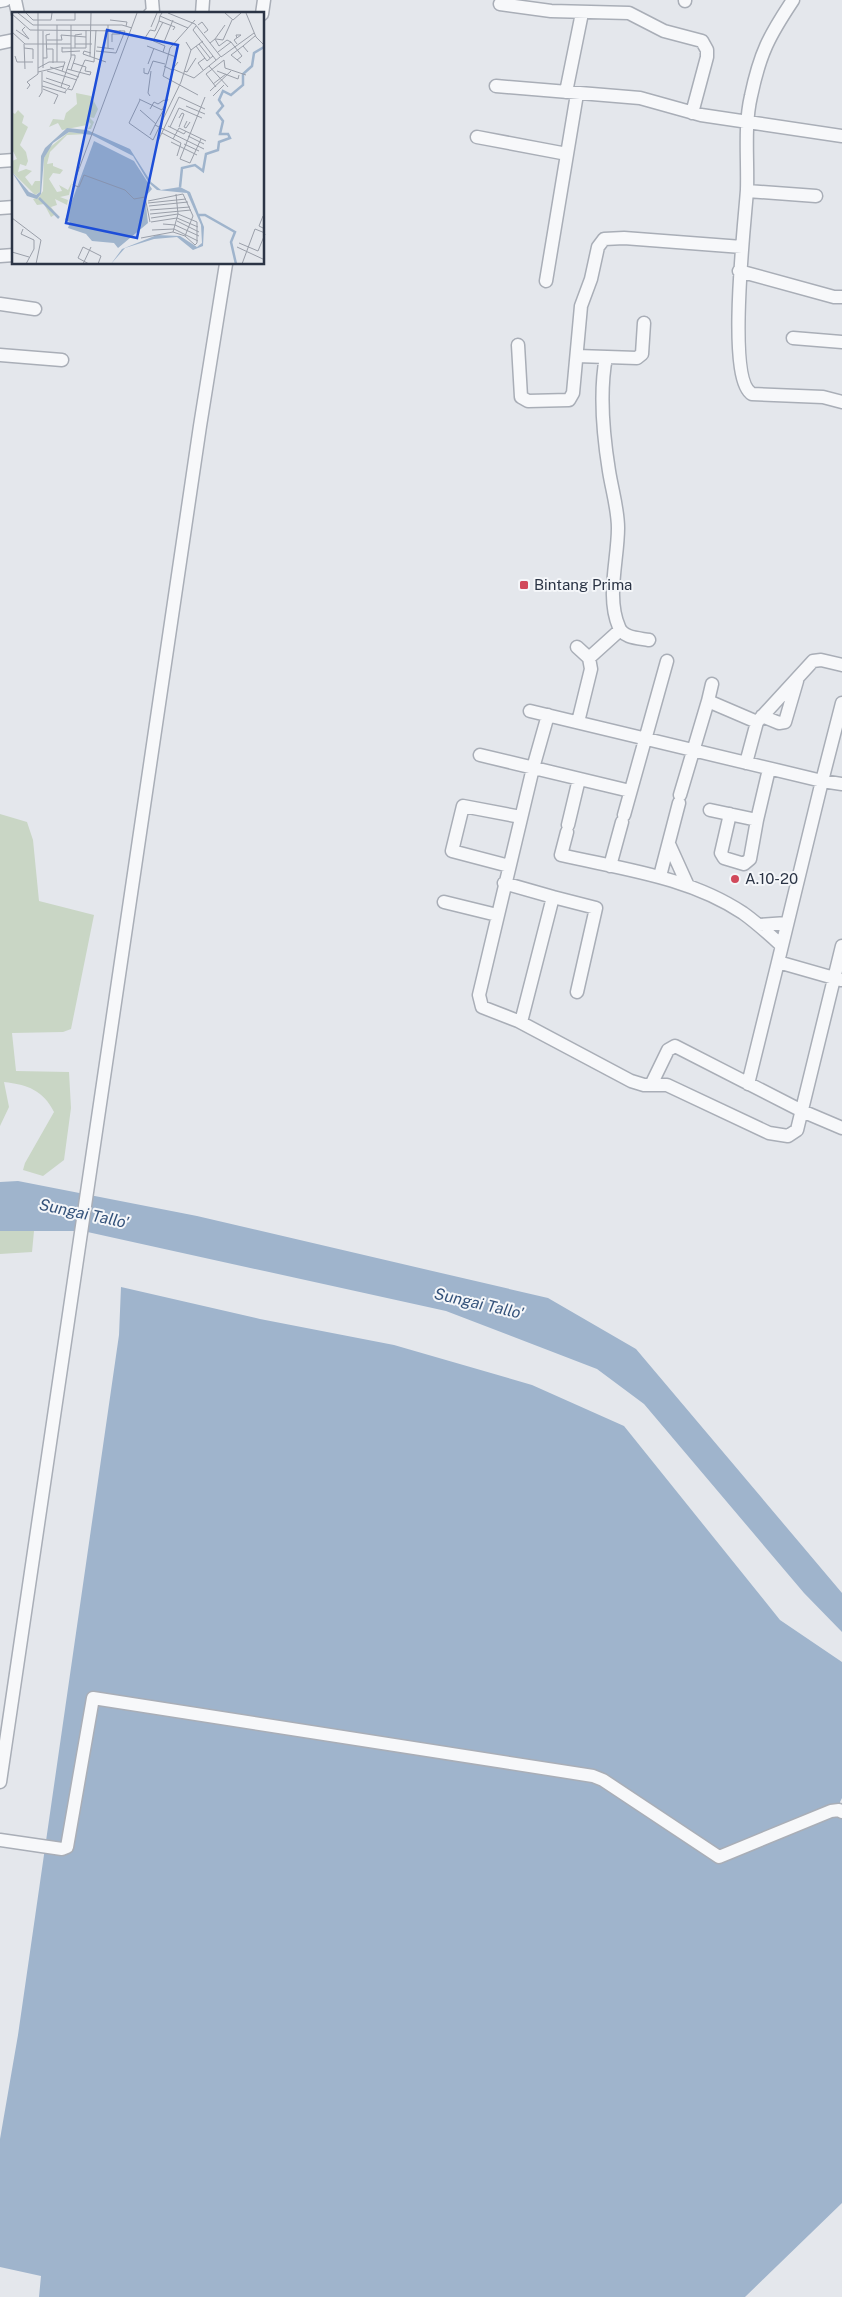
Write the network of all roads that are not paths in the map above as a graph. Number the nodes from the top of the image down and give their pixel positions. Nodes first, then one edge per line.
1 (5, 0) edge
2 (793, 0) edge
3 (0, 1) edge
4 (500, 4) dead end
5 (552, 5) edge
6 (582, 13) junction
7 (496, 86) dead end
8 (572, 93) junction
9 (692, 113) junction
10 (747, 121) junction
11 (842, 136) edge
12 (477, 137) dead end
13 (567, 154) junction
14 (747, 191) junction
15 (816, 196) dead end
16 (742, 247) junction
17 (226, 265) edge
18 (739, 271) junction
19 (546, 282) dead end
20 (842, 297) edge
21 (0, 304) edge
22 (35, 308) dead end
23 (644, 323) dead end
24 (793, 338) dead end
25 (842, 342) edge
26 (518, 345) dead end
27 (0, 355) edge
28 (576, 356) junction
29 (606, 357) junction
30 (62, 360) dead end
31 (842, 402) edge
32 (620, 630) junction
33 (648, 640) dead end
34 (577, 647) dead end
35 (589, 658) junction
36 (667, 661) dead end
37 (842, 665) edge
38 (797, 678) junction
39 (712, 684) dead end
40 (708, 701) junction
41 (842, 703) edge
42 (530, 711) dead end
43 (548, 715) junction
44 (759, 719) junction
45 (578, 722) junction
46 (644, 739) junction
47 (692, 751) junction
48 (480, 755) dead end
49 (746, 764) junction
50 (533, 768) junction
51 (769, 769) junction
52 (579, 779) junction
53 (822, 781) junction
54 (842, 784) edge
55 (630, 791) junction
56 (710, 810) dead end
57 (730, 814) junction
58 (521, 817) junction
59 (758, 820) junction
60 (669, 844) junction
61 (509, 866) junction
62 (610, 866) junction
63 (660, 876) junction
64 (504, 883) junction
65 (688, 886) junction
66 (554, 897) junction
67 (444, 902) dead end
68 (497, 915) junction
69 (787, 923) junction
70 (759, 925) junction
71 (781, 945) junction
72 (842, 946) edge
73 (778, 962) junction
74 (838, 979) edge
75 (577, 992) dead end
76 (521, 1022) junction
77 (748, 1084) junction
78 (651, 1086) junction
79 (802, 1111) junction
80 (842, 1128) edge
81 (0, 1782) edge
82 (842, 1812) edge
83 (0, 1840) edge

1 - 3 street
2 - 10 street
4 - 5 street
5 - 6 street
6 - 8 street
6 - 9 street
7 - 8 street
8 - 9 street
8 - 13 street
9 - 10 street
10 - 11 street
10 - 14 street
12 - 13 street
13 - 19 street
14 - 15 street
14 - 16 street
16 - 18 street
16 - 28 street
17 - 81 street
18 - 20 street
18 - 31 street
21 - 22 street
23 - 29 street
24 - 25 street
26 - 28 street
27 - 30 street
28 - 29 street
29 - 32 street
32 - 33 street
32 - 35 street
34 - 35 street
35 - 45 street
36 - 46 street
37 - 38 street
38 - 44 street
38 - 44 street
39 - 40 street
40 - 44 street
40 - 47 street
41 - 53 street
42 - 43 street
43 - 45 street
43 - 50 street
44 - 49 street
45 - 46 street
46 - 47 street
46 - 55 street
47 - 49 street
47 - 60 street
48 - 50 street
49 - 51 street
50 - 52 street
50 - 58 street
51 - 53 street
51 - 59 street
52 - 55 street
52 - 62 street
53 - 54 street
53 - 69 street
55 - 62 street
56 - 57 street
57 - 59 street
57 - 59 street
58 - 61 street
58 - 61 street
60 - 63 street
60 - 65 street
61 - 64 street
62 - 63 street
63 - 65 street
64 - 66 street
64 - 68 street
65 - 70 street
66 - 75 street
66 - 76 street
67 - 68 street
68 - 76 street
69 - 70 street
69 - 71 street
70 - 71 street
71 - 73 street
72 - 74 street
73 - 74 street
73 - 77 street
74 - 79 street
76 - 78 street
77 - 78 street
77 - 79 street
78 - 79 street
79 - 80 street
82 - 83 street

